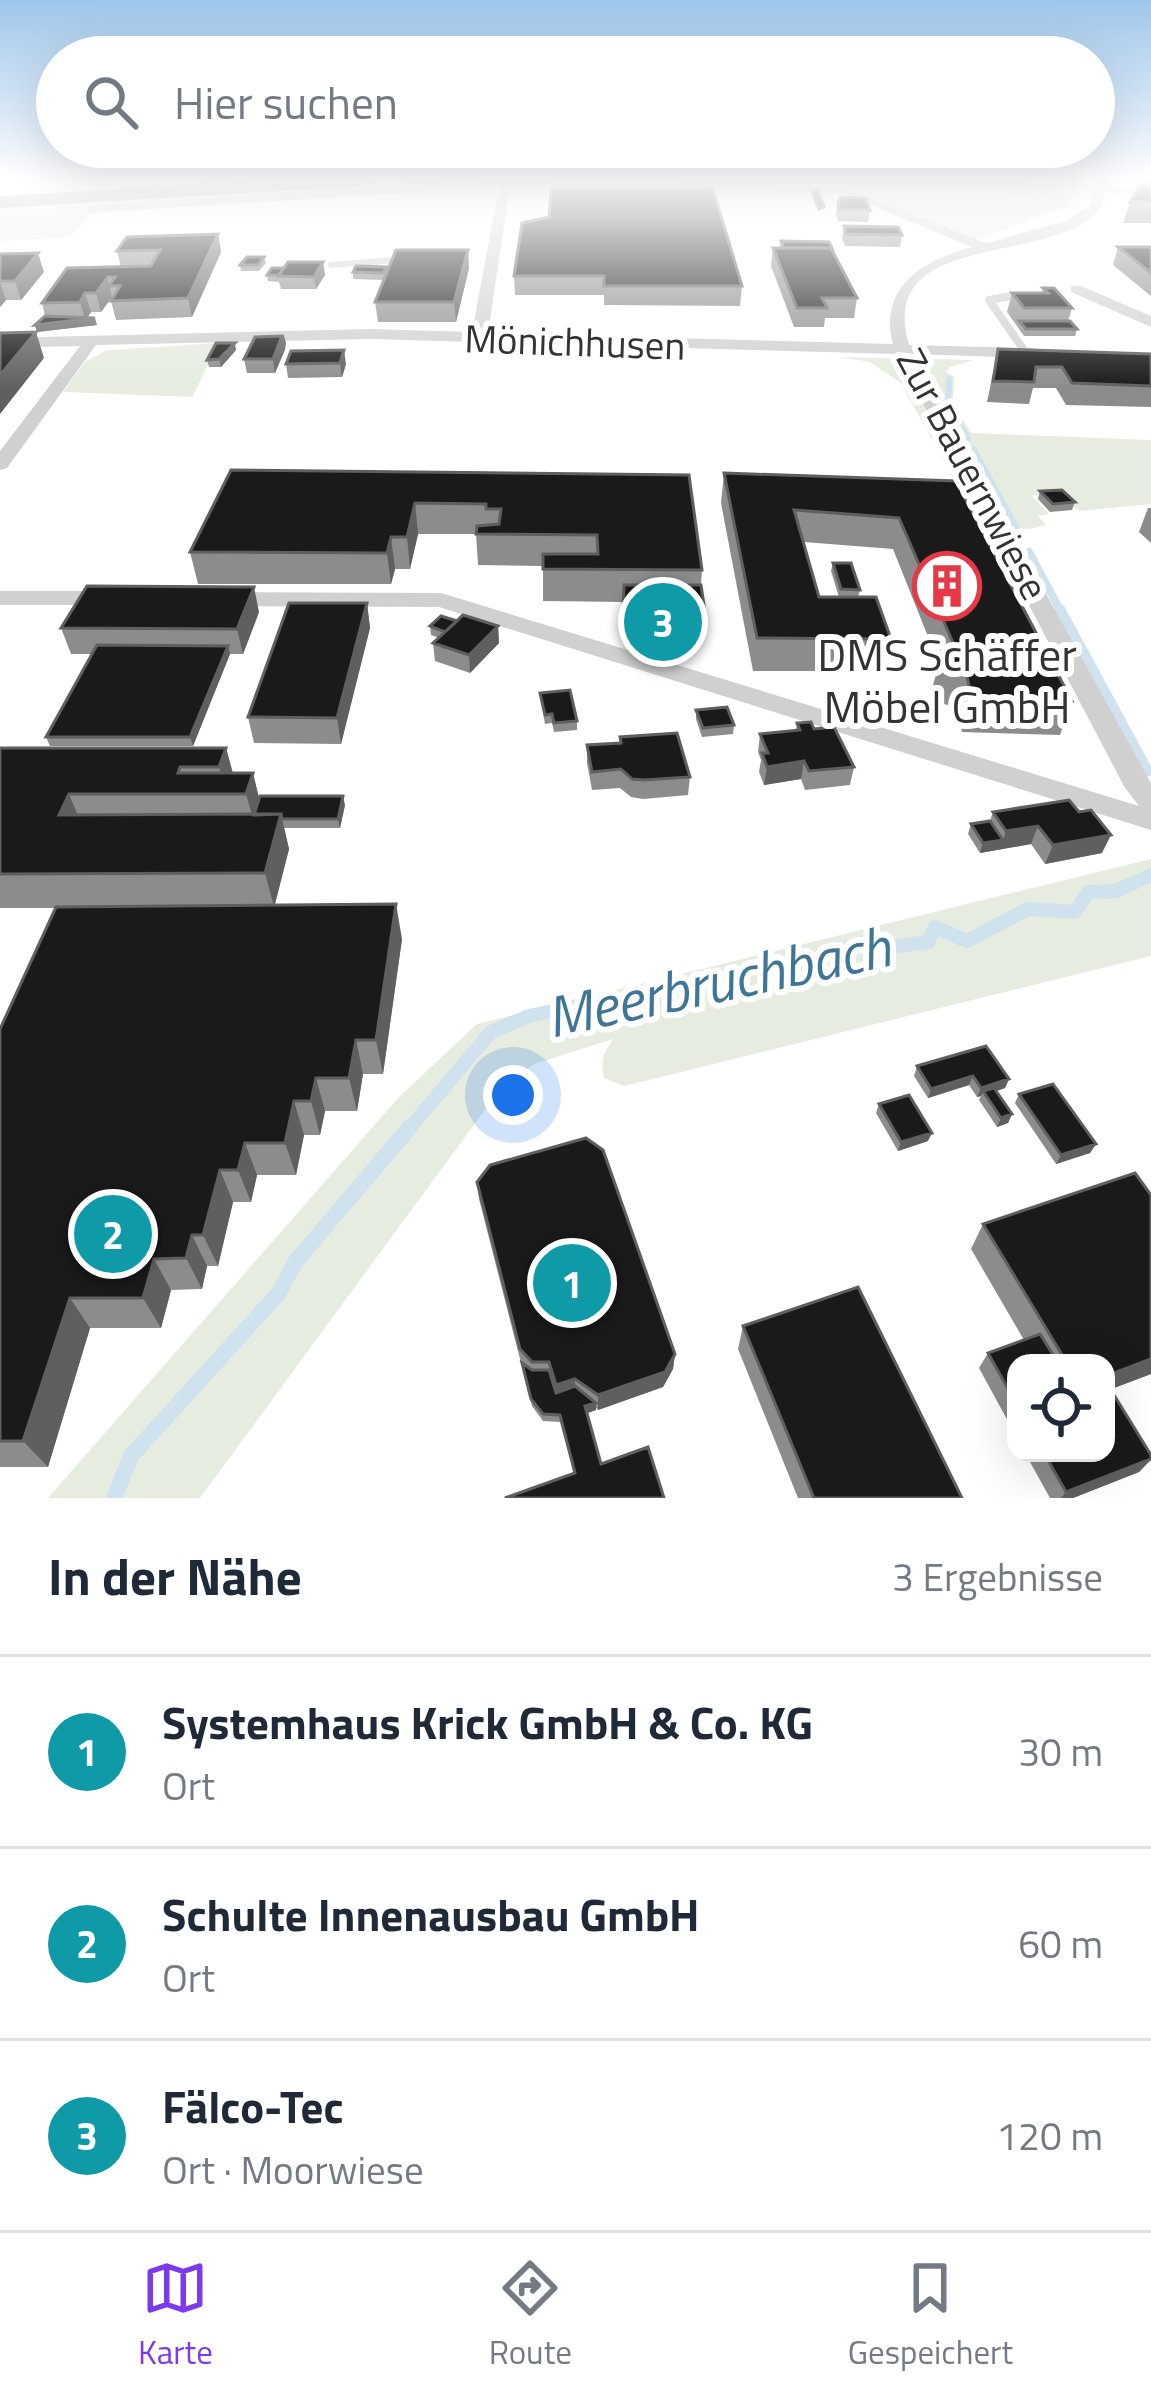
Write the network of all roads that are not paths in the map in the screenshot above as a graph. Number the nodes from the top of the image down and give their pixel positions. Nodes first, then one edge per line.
1 (494, 250) edge
2 (979, 250) edge
3 (428, 259) edge
4 (471, 259) edge
5 (492, 259) junction
6 (331, 265) dead end
7 (1076, 289) dead end
8 (1012, 296) edge
9 (1151, 322) edge
10 (479, 338) junction
11 (92, 340) junction
12 (0, 344) edge
13 (903, 352) junction
14 (1026, 353) junction
15 (1047, 353) edge
16 (0, 464) edge
17 (0, 598) edge
18 (139, 598) edge
19 (209, 599) edge
20 (1151, 801) edge
21 (1151, 820) edge

1 - 5 street
2 - 13 street, Zur Bauernwiese
3 - 6 lane
4 - 5 lane
5 - 10 street
7 - 9 street
8 - 14 lane
10 - 11 street, Mönichhusen
10 - 13 street, Mönichhusen
11 - 12 street, Mönichhusen
11 - 16 street
13 - 14 street, Mönichhusen
13 - 20 street, Zur Bauernwiese
14 - 15 street, Mönichhusen
17 - 18 street
19 - 21 street

